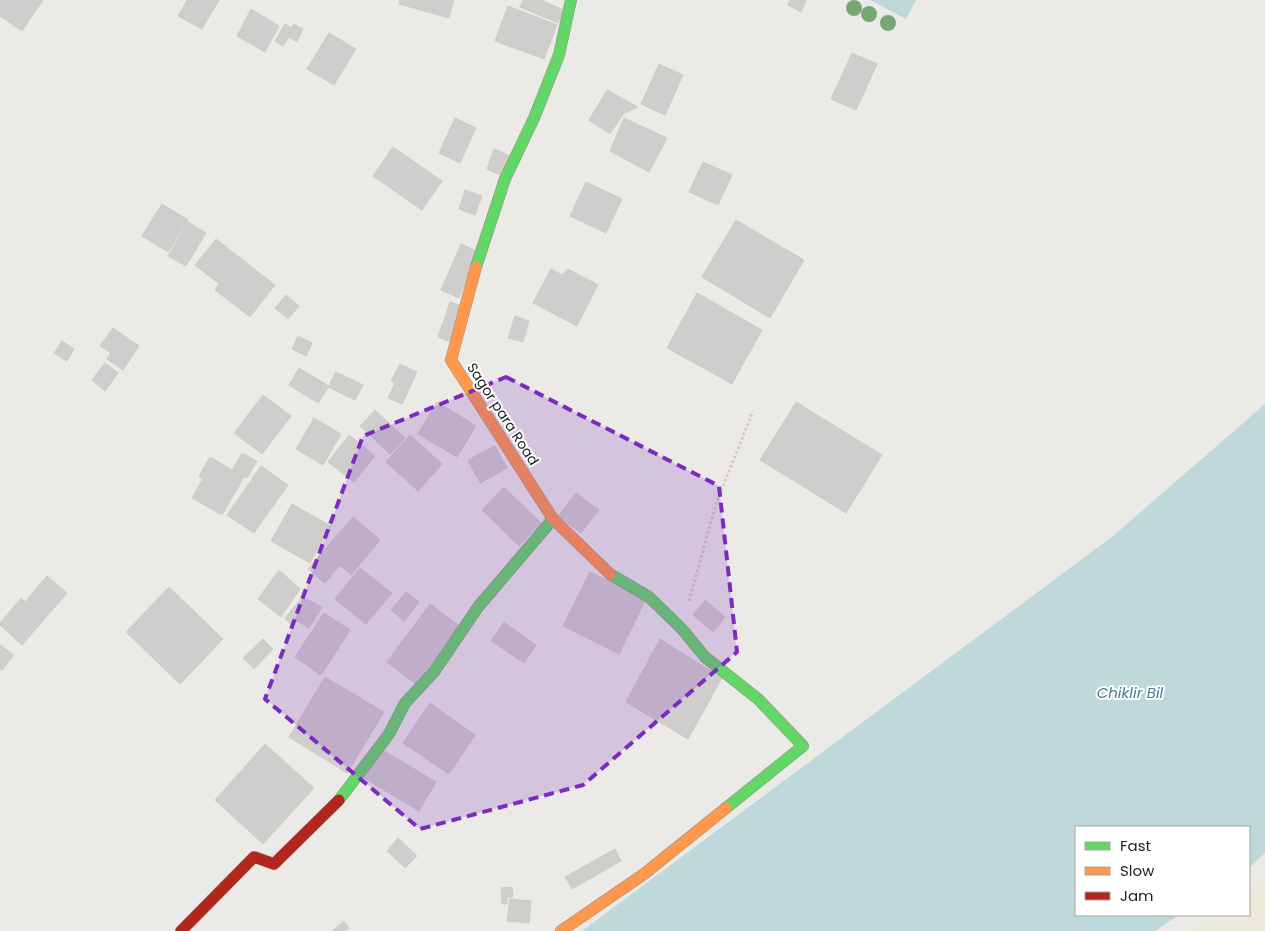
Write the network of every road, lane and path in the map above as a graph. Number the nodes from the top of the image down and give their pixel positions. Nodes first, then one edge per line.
1 (571, 0) edge
2 (753, 411) dead end
3 (553, 519) junction
4 (682, 628) junction
5 (181, 931) edge
6 (561, 931) edge

1 - 3 street, Sagor para Road
2 - 4 path
3 - 4 street, Sagor para Road
3 - 5 street
4 - 6 street, Sagor para Road

